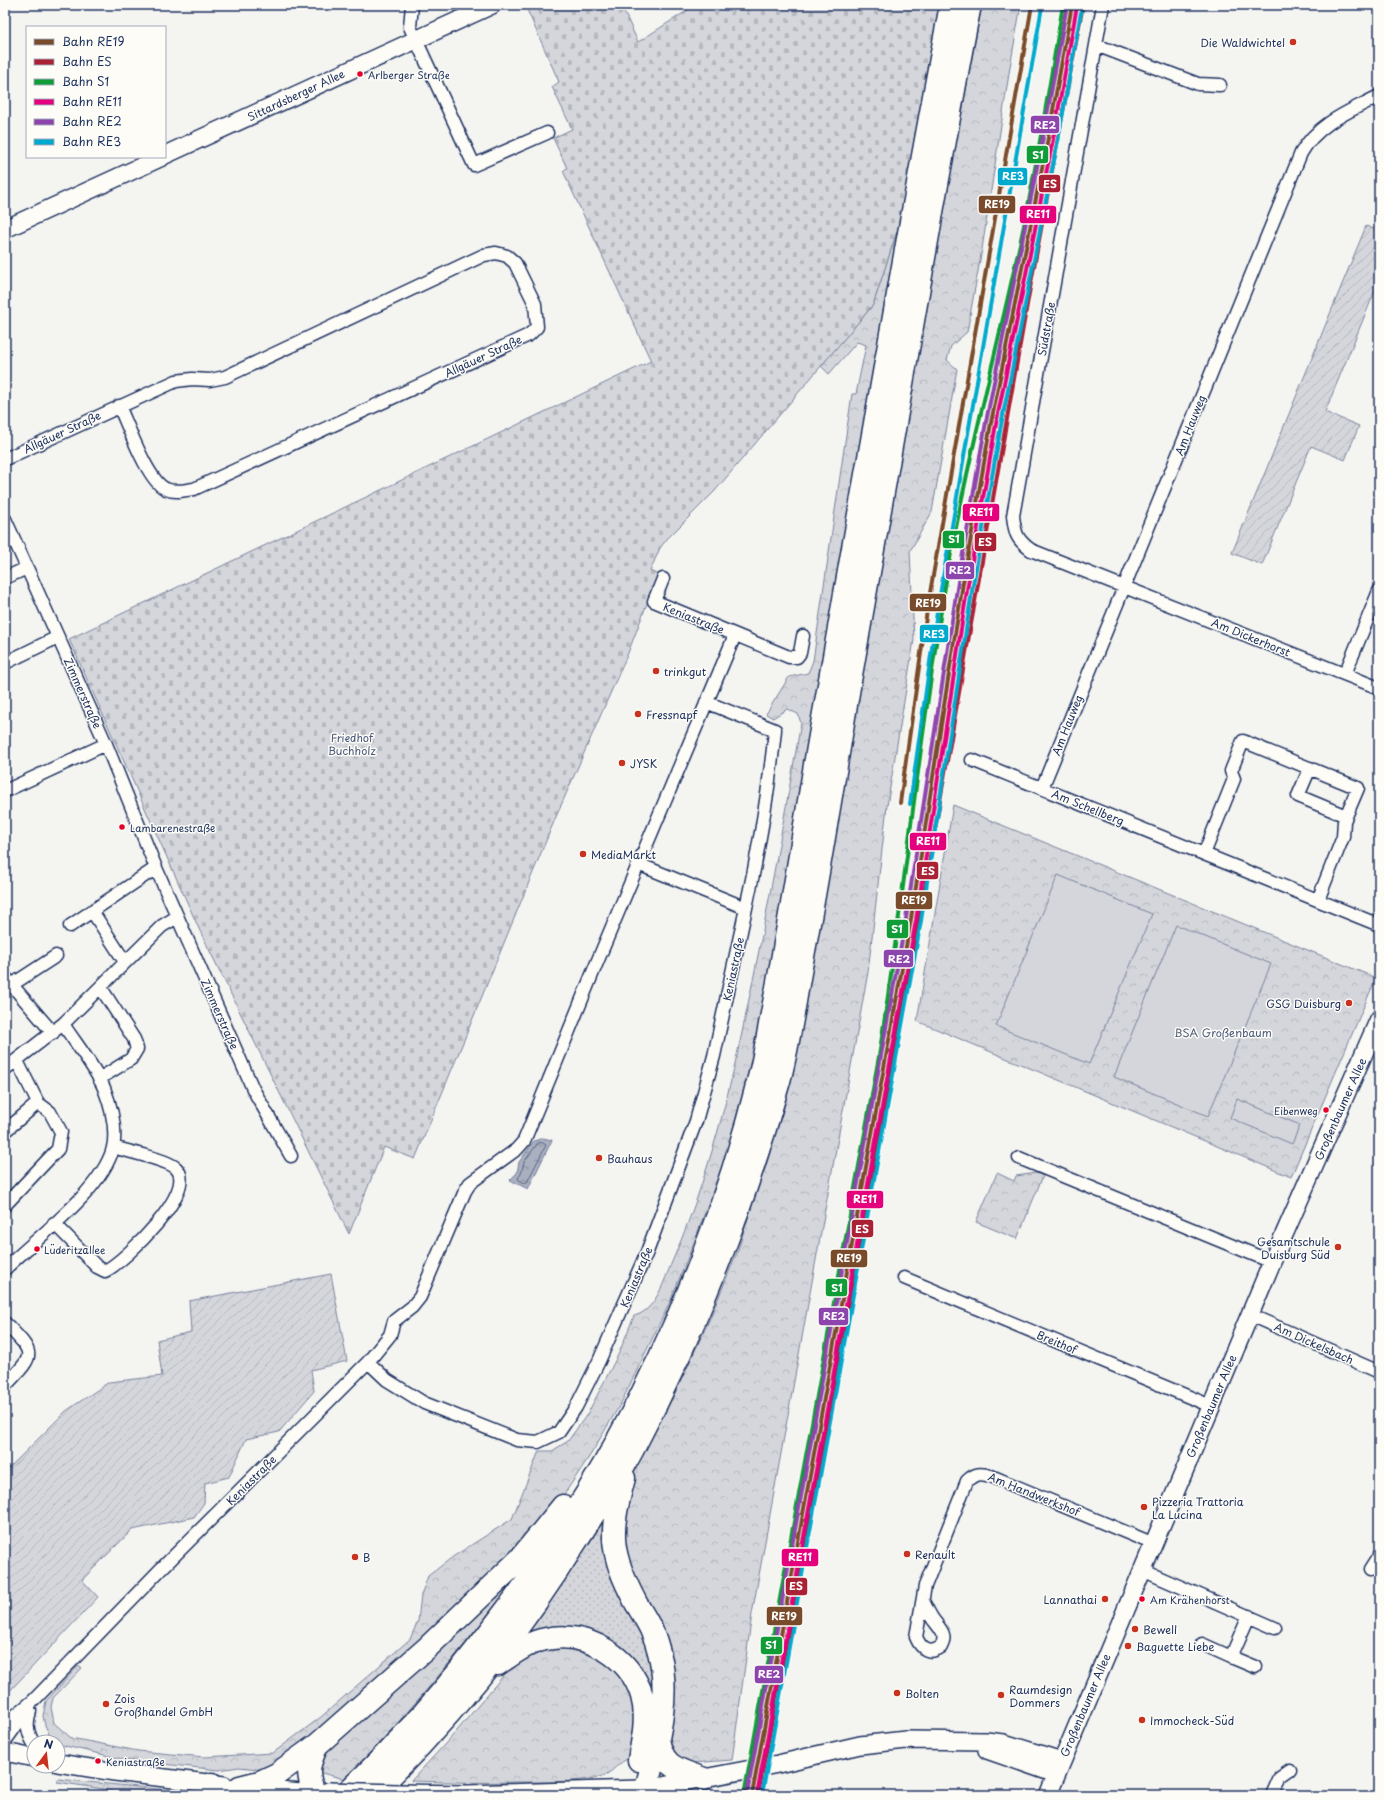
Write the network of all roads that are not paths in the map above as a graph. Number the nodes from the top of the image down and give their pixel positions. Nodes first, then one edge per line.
1 (412, 5) edge
2 (492, 5) edge
3 (951, 5) edge
4 (970, 5) edge
5 (1103, 5) edge
6 (415, 40) junction
7 (1096, 45) junction
8 (1220, 85) dead end
9 (1379, 96) edge
10 (547, 133) dead end
11 (166, 155) edge
12 (160, 158) edge
13 (5, 229) edge
14 (119, 406) junction
15 (5, 459) edge
16 (5, 519) edge
17 (27, 568) junction
18 (5, 578) edge
19 (663, 579) dead end
20 (1123, 587) junction
21 (1379, 591) edge
22 (735, 635) junction
23 (803, 636) dead end
24 (58, 637) junction
25 (5, 663) edge
26 (1345, 674) junction
27 (1379, 688) edge
28 (706, 702) junction
29 (106, 744) junction
30 (972, 760) dead end
31 (1310, 768) junction
32 (1042, 788) junction
33 (5, 791) edge
34 (1346, 816) junction
35 (1204, 854) junction
36 (638, 864) junction
37 (156, 868) junction
38 (1318, 900) junction
39 (746, 908) junction
40 (92, 911) junction
41 (177, 917) junction
42 (1379, 925) edge
43 (70, 926) dead end
44 (56, 956) dead end
45 (126, 962) junction
46 (9, 980) edge
47 (101, 988) junction
48 (1379, 1019) edge
49 (64, 1024) junction
50 (53, 1033) junction
51 (17, 1061) junction
52 (5, 1069) edge
53 (99, 1079) junction
54 (38, 1103) junction
55 (5, 1131) edge
56 (113, 1148) junction
57 (291, 1156) dead end
58 (1019, 1158) dead end
59 (5, 1205) edge
60 (54, 1223) junction
61 (1272, 1262) junction
62 (5, 1269) edge
63 (904, 1278) dead end
64 (1250, 1315) junction
65 (5, 1323) edge
66 (368, 1362) junction
67 (1379, 1372) edge
68 (5, 1386) edge
69 (1211, 1406) junction
70 (634, 1410) junction
71 (631, 1453) junction
72 (1154, 1544) junction
73 (1379, 1556) edge
74 (1142, 1570) junction
75 (1370, 1570) dead end
76 (923, 1601) dead end
77 (1249, 1616) junction
78 (1275, 1628) dead end
79 (1202, 1644) dead end
80 (1231, 1657) junction
81 (1255, 1667) dead end
82 (485, 1673) junction
83 (33, 1701) junction
84 (5, 1724) edge
85 (29, 1734) edge
86 (658, 1738) junction
87 (5, 1741) edge
88 (317, 1745) junction
89 (5, 1752) edge
90 (26, 1756) edge
91 (66, 1764) edge
92 (1059, 1767) junction
93 (1290, 1770) dead end
94 (704, 1779) junction
95 (225, 1789) edge
96 (275, 1793) edge
97 (636, 1793) edge
98 (326, 1794) edge
99 (371, 1795) edge
100 (1048, 1795) edge
101 (1272, 1795) edge

1 - 6 street
2 - 6 main road, Sittardsberger Allee
3 - 70 highway
4 - 71 highway
5 - 7 street, Südstraße
6 - 10 street
6 - 11 main road, Sittardsberger Allee
7 - 8 street
7 - 20 street, Südstraße
9 - 20 street, Am Hauweg
12 - 13 main road
14 - 14 street, Allgäuer Straße
14 - 15 street, Allgäuer Straße
16 - 17 street, Zimmerstraße
17 - 18 street
17 - 24 street, Zimmerstraße
19 - 22 street, Keniastraße
20 - 26 street, Am Dickerhorst
20 - 32 street, Am Hauweg
21 - 26 street
22 - 23 street, Keniastraße
22 - 28 street, Keniastraße
24 - 25 street
24 - 29 street, Zimmerstraße
26 - 27 street, Am Dickerhorst
28 - 36 street, Keniastraße
28 - 39 street, Keniastraße
29 - 33 street
29 - 37 street, Zimmerstraße
30 - 32 street, Am Schellberg
31 - 34 street
31 - 34 street
31 - 35 street
32 - 35 street, Am Schellberg
34 - 38 street
35 - 38 street, Am Schellberg
36 - 39 street
36 - 66 street, Keniastraße
37 - 40 street
37 - 41 street, Zimmerstraße
38 - 42 street, Am Schellberg
39 - 66 street, Keniastraße
40 - 43 street
40 - 45 street
41 - 45 street
41 - 57 street, Zimmerstraße
44 - 46 street
45 - 47 street
46 - 50 street
47 - 49 street
47 - 53 street
48 - 61 main road, Großenbaumer Allee
49 - 50 street
49 - 53 street
50 - 51 street
51 - 52 street
51 - 54 street
53 - 56 street
54 - 55 street
54 - 59 street
56 - 60 street
56 - 60 street
58 - 61 street
60 - 62 street
61 - 64 main road, Großenbaumer Allee
63 - 69 street, Breithof
64 - 67 street, Am Dickelsbach
64 - 69 main road, Großenbaumer Allee
65 - 68 street
66 - 83 street, Keniastraße
69 - 72 main road, Großenbaumer Allee
70 - 88 highway
70 - 98 highway
71 - 82 highway
71 - 86 highway
72 - 74 main road, Großenbaumer Allee
72 - 76 street, Am Handwerkshof
73 - 75 street
74 - 77 street
74 - 92 main road, Großenbaumer Allee
77 - 78 street
77 - 80 street
79 - 80 street
80 - 81 street
82 - 97 highway
82 - 99 highway
83 - 84 street, Keniastraße
83 - 85 street, Keniastraße
83 - 87 street, Keniastraße
86 - 94 highway
86 - 97 highway
88 - 95 highway
88 - 98 highway
89 - 90 main road
91 - 95 main road
92 - 94 main road
92 - 100 main road, Großenbaumer Allee
93 - 101 street
94 - 97 main road
95 - 96 main road
96 - 98 main road
97 - 98 main road, bridge

